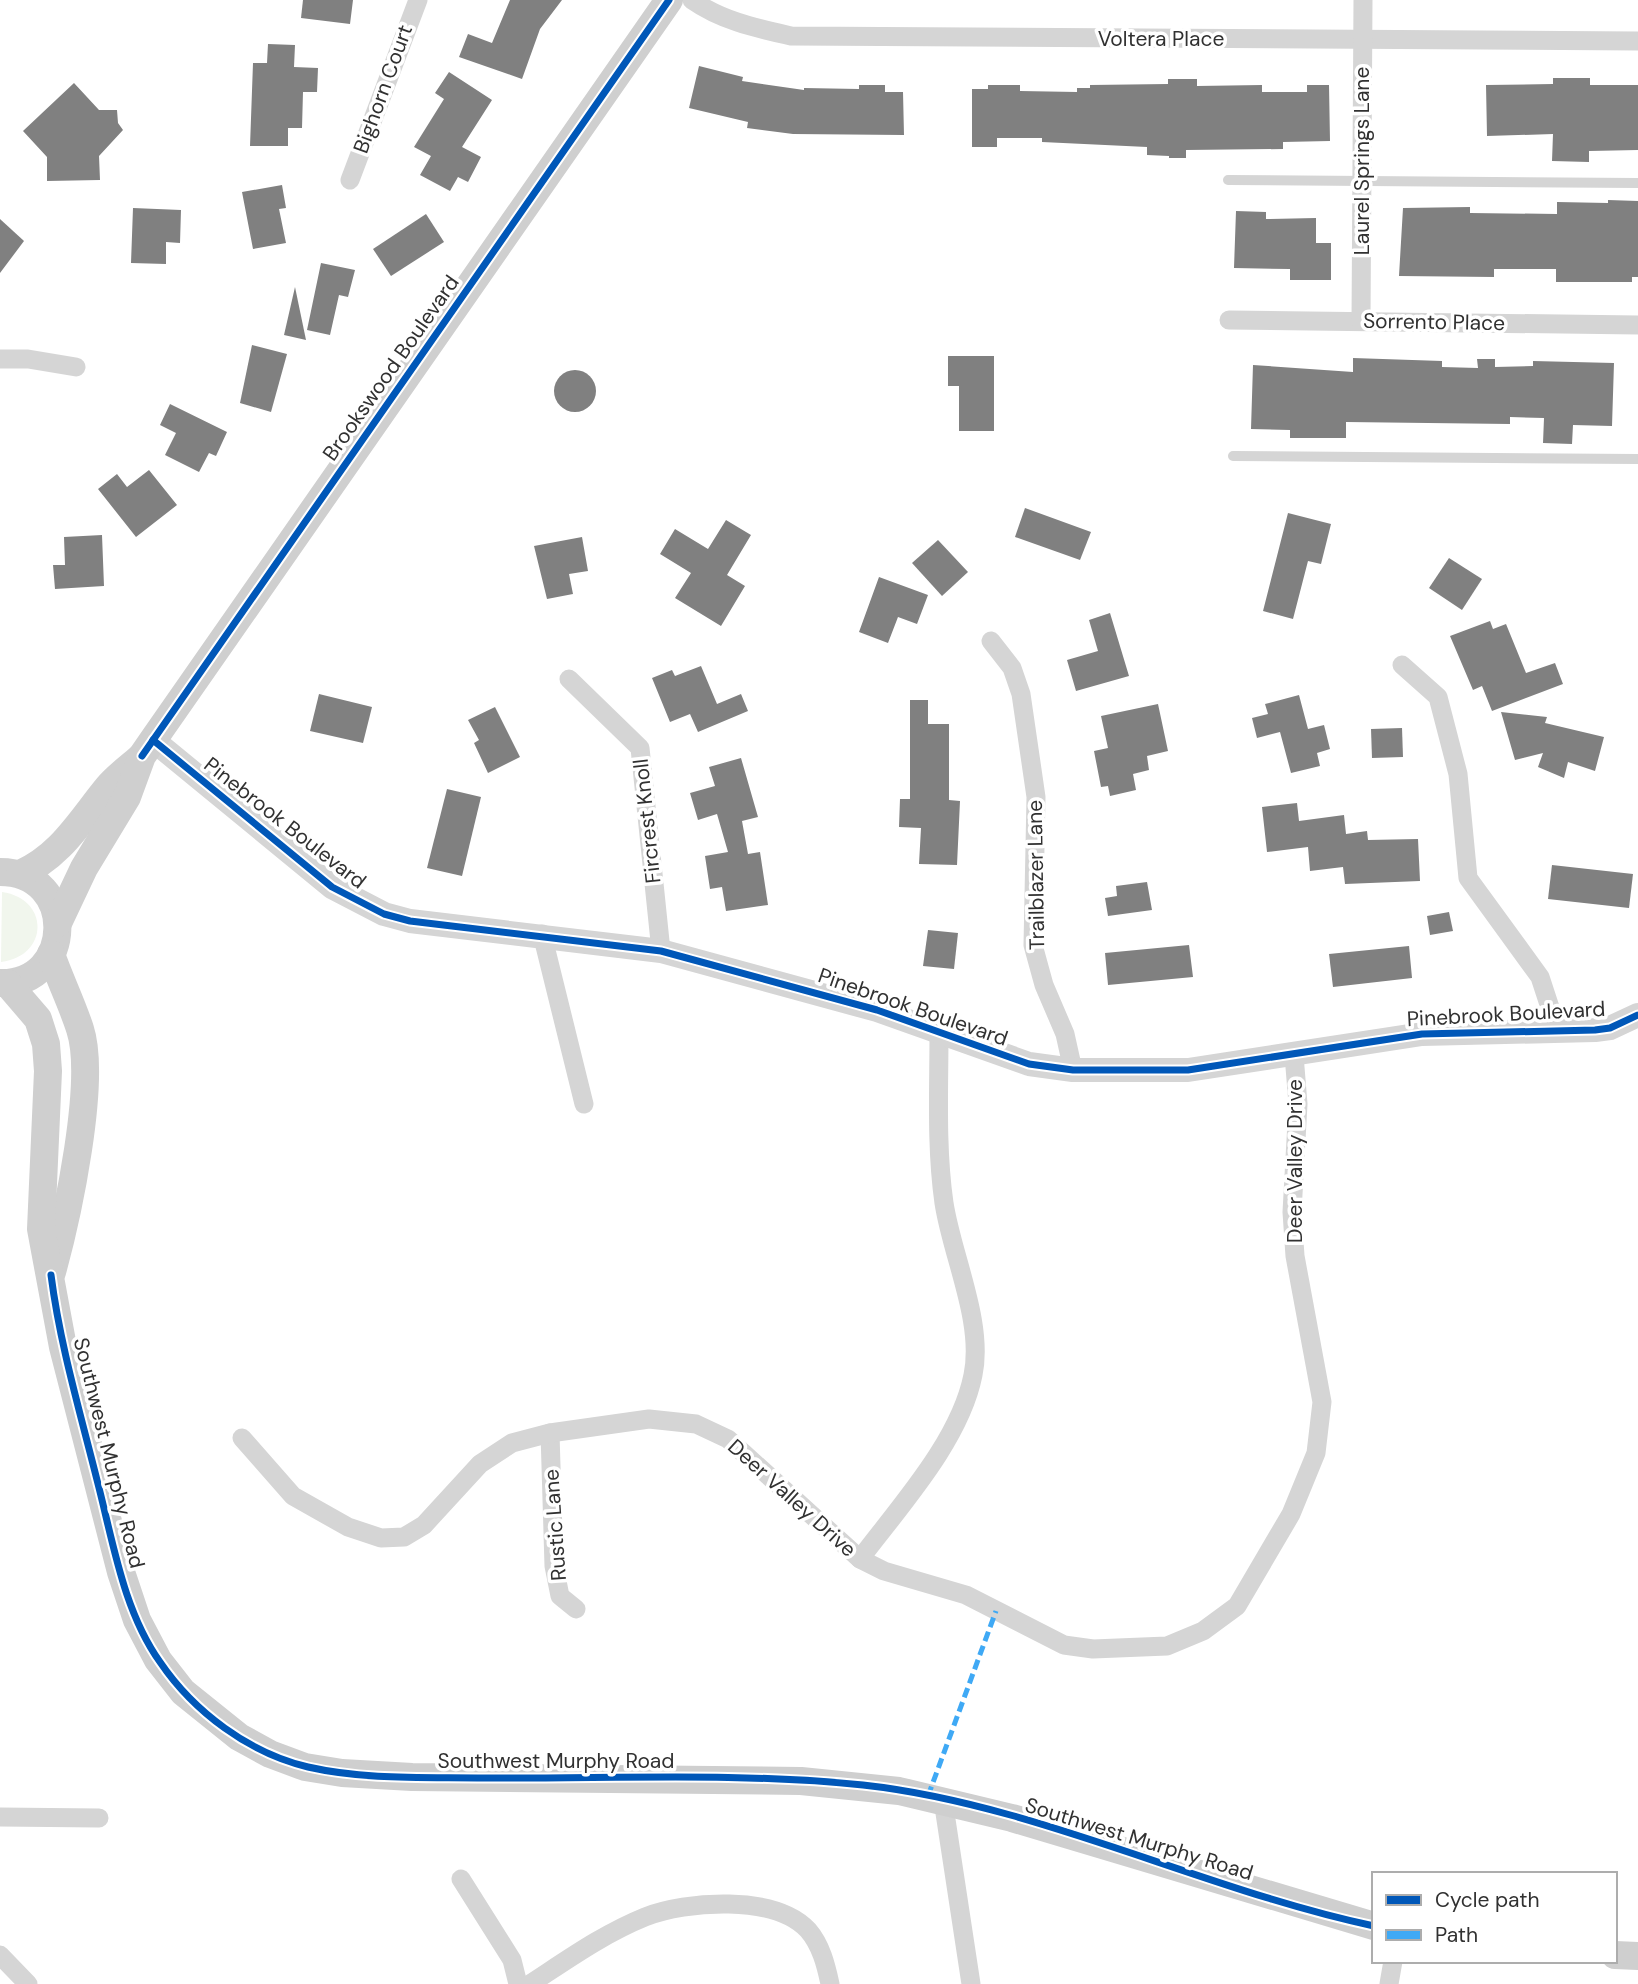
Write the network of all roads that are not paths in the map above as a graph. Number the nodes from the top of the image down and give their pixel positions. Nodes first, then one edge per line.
1 (418, 0) edge
2 (669, 0) edge
3 (692, 0) edge
4 (1363, 0) edge
5 (1363, 39) junction
6 (1638, 41) edge
7 (350, 180) dead end
8 (1228, 180) dead end
9 (1362, 181) junction
10 (1638, 183) edge
11 (1229, 320) dead end
12 (1361, 321) junction
13 (1638, 325) edge
14 (0, 359) edge
15 (76, 367) dead end
16 (1233, 456) dead end
17 (1638, 459) edge
18 (991, 642) dead end
19 (1402, 666) dead end
20 (569, 679) dead end
21 (148, 748) junction
22 (10, 873) edge
23 (58, 923) junction
24 (542, 934) junction
25 (661, 951) junction
26 (51, 954) junction
27 (3, 983) edge
28 (1638, 1015) edge
29 (1558, 1032) junction
30 (939, 1033) junction
31 (1294, 1055) junction
32 (1073, 1070) junction
33 (584, 1104) dead end
34 (51, 1275) junction
35 (550, 1433) junction
36 (242, 1438) dead end
37 (860, 1559) junction
38 (576, 1609) dead end
39 (943, 1800) junction
40 (0, 1817) edge
41 (99, 1818) dead end
42 (461, 1879) dead end
43 (1372, 1925) edge
44 (0, 1955) edge
45 (1617, 1955) edge
46 (1638, 1956) edge
47 (1393, 1963) edge
48 (28, 1984) edge
49 (518, 1984) edge
50 (530, 1984) edge
51 (830, 1984) edge
52 (971, 1984) edge
53 (1389, 1984) edge

1 - 7 street, Bighorn Court
2 - 21 main road, Brookswood Boulevard
3 - 5 street, Voltera Place
4 - 5 street, Laurel Springs Lane
5 - 6 street, Voltera Place
5 - 9 street, Laurel Springs Lane
8 - 9 lane
9 - 10 lane
9 - 12 street, Laurel Springs Lane
11 - 12 street, Sorrento Place
12 - 13 street, Sorrento Place
14 - 15 street
16 - 17 lane
18 - 32 street, Trailblazer Lane
19 - 29 street
20 - 25 street, Fircrest Knoll
21 - 22 main road, Brookswood Boulevard
21 - 23 main road, Brookswood Boulevard
21 - 24 street, Pinebrook Boulevard
22 - 23 main road
23 - 26 main road, Brookswood Boulevard
24 - 25 street, Pinebrook Boulevard
24 - 33 street
25 - 30 street, Pinebrook Boulevard
26 - 27 main road
26 - 34 main road, Southwest Murphy Road
27 - 34 main road, Southwest Murphy Road
28 - 29 street, Pinebrook Boulevard
29 - 31 street, Pinebrook Boulevard
30 - 32 street, Pinebrook Boulevard
30 - 37 street
31 - 32 street, Pinebrook Boulevard
31 - 37 street, Deer Valley Drive
34 - 39 main road, Southwest Murphy Road
35 - 36 street, Deer Valley Drive
35 - 37 street, Deer Valley Drive
35 - 38 street, Rustic Lane
39 - 43 main road, Southwest Murphy Road
39 - 52 street
40 - 41 street
42 - 49 street
44 - 48 street
45 - 46 main road
47 - 53 street
50 - 51 street

